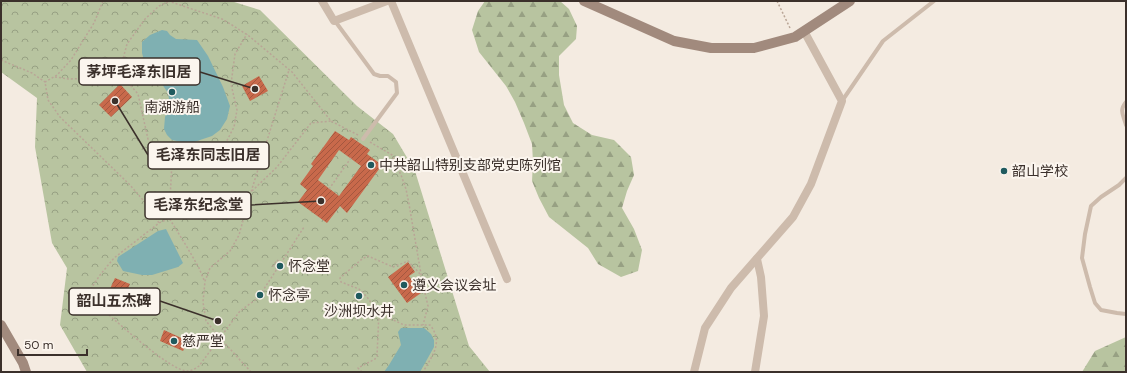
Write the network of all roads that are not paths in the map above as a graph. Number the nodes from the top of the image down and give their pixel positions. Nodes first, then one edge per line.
1 (322, 1) edge
2 (387, 1) edge
3 (391, 1) edge
4 (584, 1) edge
5 (850, 1) edge
6 (934, 1) edge
7 (334, 21) junction
8 (804, 31) junction
9 (842, 101) junction
10 (1126, 102) edge
11 (1126, 125) edge
12 (363, 139) road end
13 (1126, 178) edge
14 (757, 259) junction
15 (507, 279) dead end
16 (1126, 314) edge
17 (1, 325) edge
18 (26, 372) edge
19 (694, 372) edge
20 (755, 372) edge

1 - 7 street
2 - 7 street
3 - 15 street
4 - 8 main road
5 - 8 main road
6 - 9 lane
7 - 12 lane
8 - 9 street
9 - 14 street
10 - 11 lane
13 - 16 lane
14 - 19 street
14 - 20 street
17 - 18 main road

